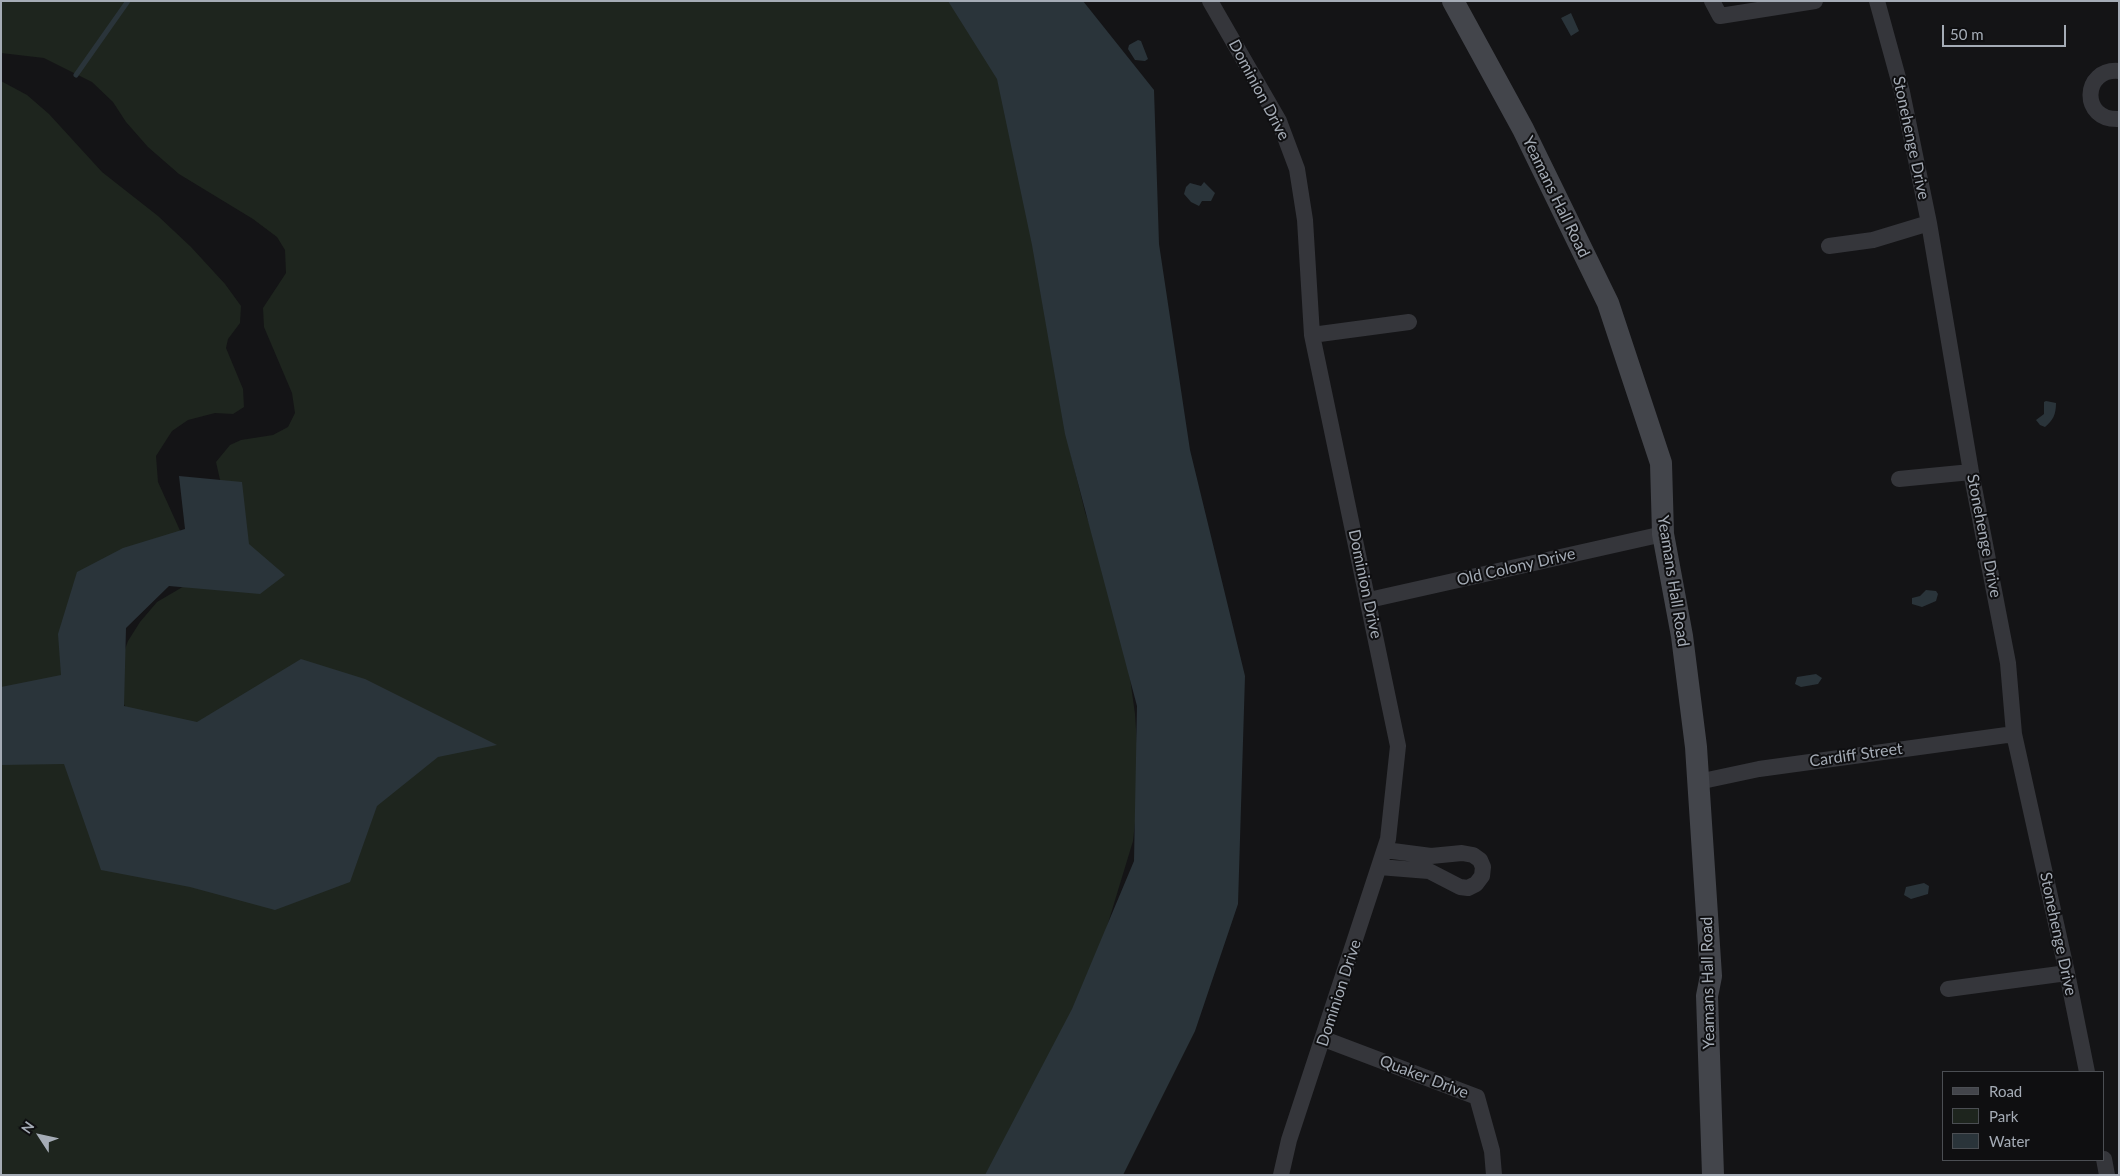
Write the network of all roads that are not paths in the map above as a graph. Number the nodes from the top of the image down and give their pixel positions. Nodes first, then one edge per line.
1 (1210, 1) edge
2 (1453, 1) edge
3 (1712, 1) edge
4 (1815, 1) edge
5 (1877, 1) edge
6 (2119, 71) edge
7 (2119, 119) edge
8 (1929, 224) junction
9 (1829, 246) dead end
10 (1409, 322) dead end
11 (1312, 335) junction
12 (1971, 472) junction
13 (1899, 479) dead end
14 (1663, 534) junction
15 (1369, 600) junction
16 (2014, 734) junction
17 (1698, 782) junction
18 (1385, 850) junction
19 (1379, 867) junction
20 (2068, 974) junction
21 (1948, 989) dead end
22 (1324, 1039) junction
23 (2087, 1071) edge
24 (2104, 1161) edge
25 (1280, 1175) edge
26 (1494, 1175) edge
27 (1713, 1175) edge
28 (2107, 1175) edge

1 - 11 street, Dominion Drive
2 - 14 street, Yeamans Hall Road
3 - 4 street
5 - 8 street, Stonehenge Drive
6 - 7 street
8 - 9 street
8 - 12 street, Stonehenge Drive
10 - 11 street
11 - 15 street, Dominion Drive
12 - 13 street
12 - 16 street, Stonehenge Drive
14 - 15 street, Old Colony Drive
14 - 17 street, Yeamans Hall Road
15 - 18 street, Dominion Drive
16 - 17 street, Cardiff Street
16 - 20 street, Stonehenge Drive
17 - 27 street, Yeamans Hall Road
18 - 19 street, Dominion Drive
18 - 19 street
19 - 22 street, Dominion Drive
20 - 21 street
20 - 23 street, Stonehenge Drive
22 - 25 street, Dominion Drive
22 - 26 street, Quaker Drive
24 - 28 street

